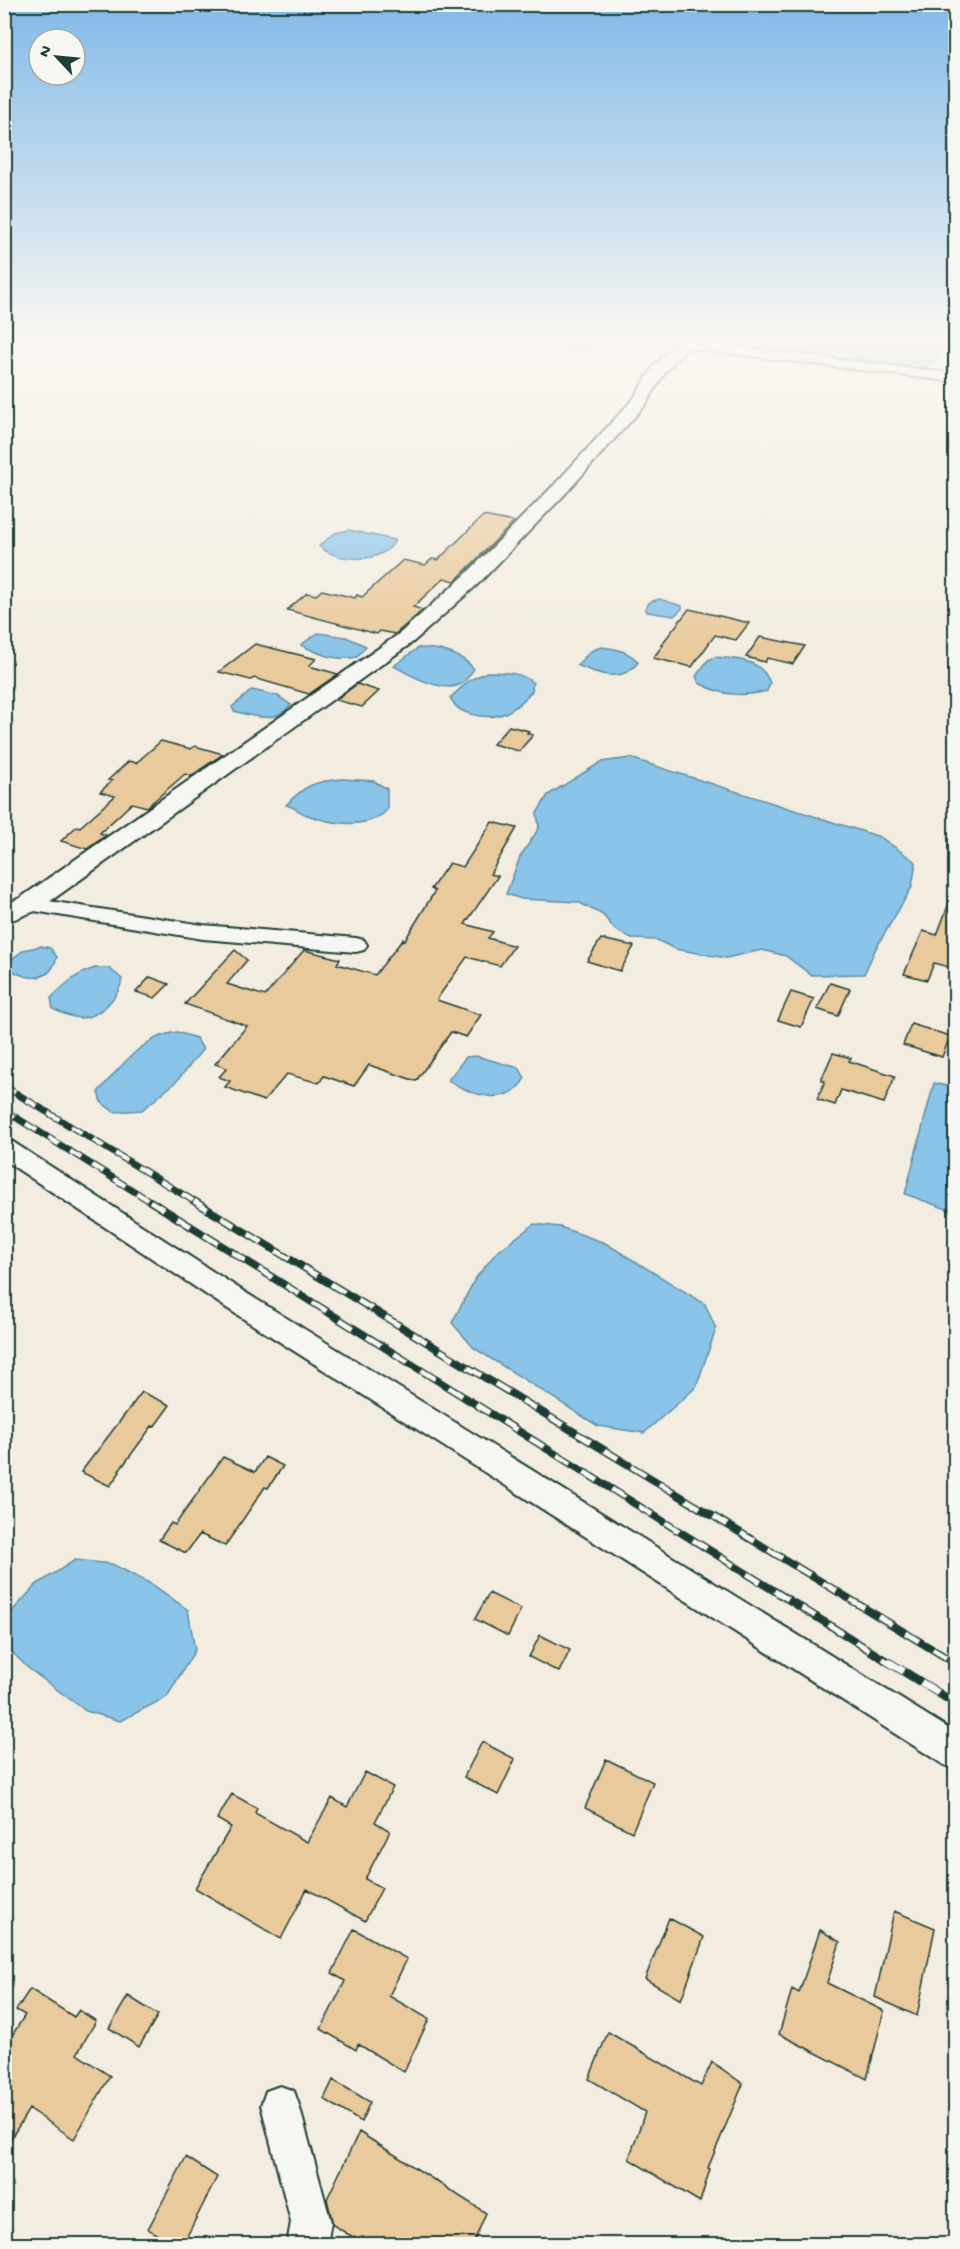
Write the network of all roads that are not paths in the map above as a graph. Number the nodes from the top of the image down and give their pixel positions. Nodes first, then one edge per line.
1 (600, 445) edge
2 (29, 904) junction
3 (4, 915) edge
4 (356, 945) dead end
5 (4, 1148) edge
6 (956, 1753) edge
7 (280, 2105) dead end
8 (307, 2244) edge

1 - 2 street
2 - 3 street
2 - 4 street
5 - 6 street
7 - 8 street

